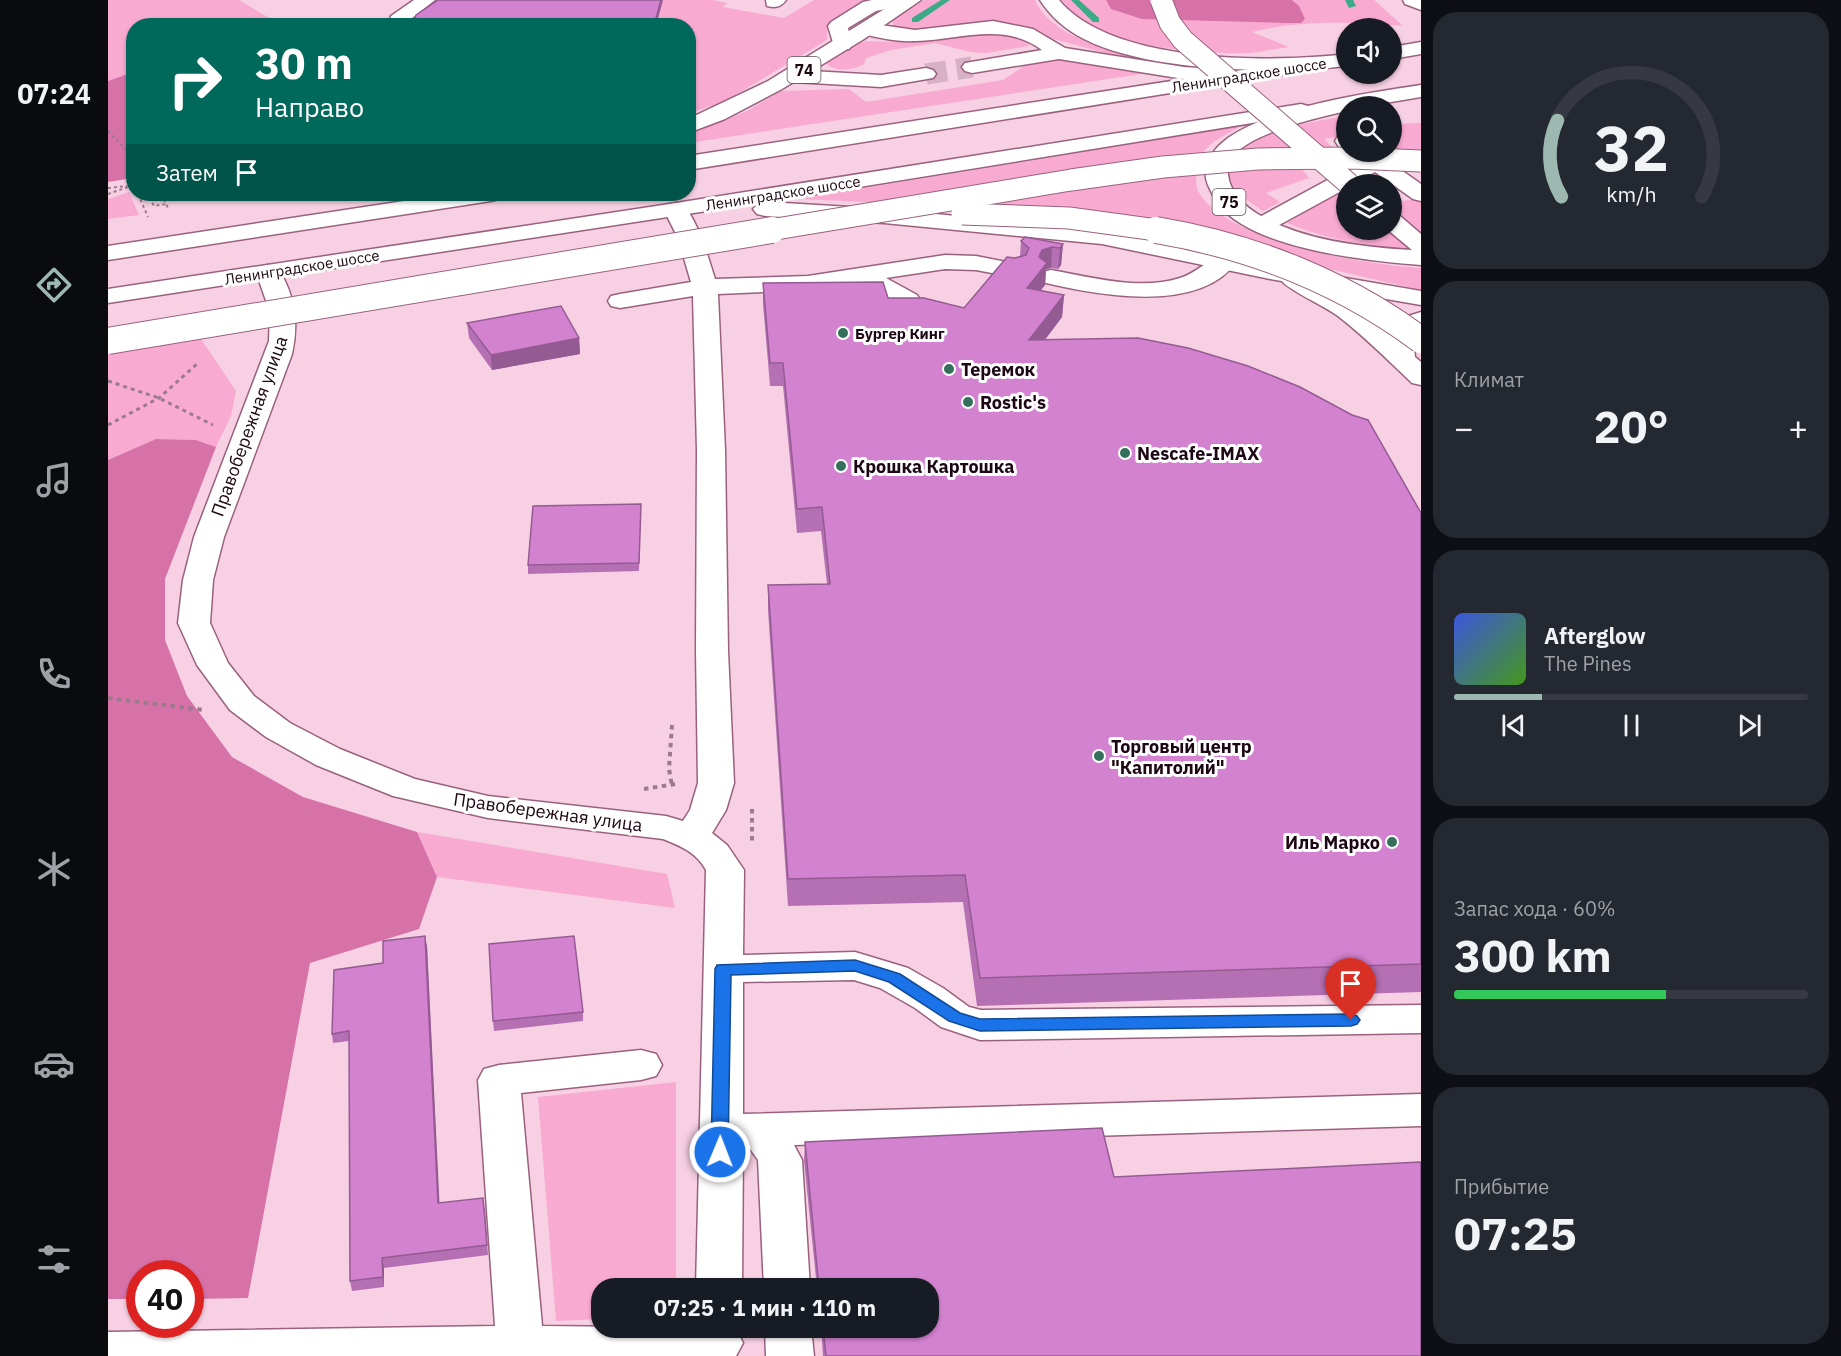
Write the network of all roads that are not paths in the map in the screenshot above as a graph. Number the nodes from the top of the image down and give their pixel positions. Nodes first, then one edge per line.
1 (426, 0) edge
2 (903, 0) edge
3 (912, 0) edge
4 (1049, 0) edge
5 (1161, 0) edge
6 (1412, 0) edge
7 (1421, 4) edge
8 (401, 18) edge
9 (867, 29) junction
10 (842, 45) junction
11 (1421, 48) edge
12 (1402, 51) edge
13 (1059, 53) junction
14 (1336, 62) edge
15 (1326, 63) junction
16 (972, 67) tunnel mouth
17 (926, 74) tunnel mouth
18 (794, 76) junction
19 (1240, 77) junction
20 (1421, 91) edge
21 (1391, 96) edge
22 (1336, 105) edge
23 (1336, 108) edge
24 (696, 124) edge
25 (1421, 161) edge
26 (696, 162) edge
27 (1341, 162) edge
28 (1375, 162) edge
29 (1337, 174) edge
30 (1421, 194) edge
31 (414, 201) edge
32 (444, 201) edge
33 (676, 210) junction
34 (346, 216) junction
35 (847, 218) junction
36 (1262, 225) junction
37 (1402, 230) edge
38 (1421, 246) edge
39 (108, 253) edge
40 (1421, 258) edge
41 (1225, 261) junction
42 (1013, 270) edge
43 (268, 272) junction
44 (1270, 272) junction
45 (860, 274) junction
46 (1051, 277) edge
47 (705, 287) junction
48 (108, 296) edge
49 (1421, 298) edge
50 (908, 300) edge
51 (620, 302) dead end
52 (1421, 320) edge
53 (1421, 340) edge
54 (108, 341) edge
55 (1412, 368) edge
56 (692, 835) junction
57 (723, 969) junction
58 (1421, 1019) edge
59 (641, 1065) dead end
60 (1421, 1110) edge
61 (738, 1130) junction
62 (720, 1278) edge
63 (786, 1278) edge
64 (789, 1338) edge
65 (720, 1342) edge
66 (520, 1347) junction
67 (108, 1352) edge
68 (790, 1356) edge

1 - 8 main road
2 - 10 main road
3 - 9 main road, 74
4 - 15 main road
5 - 29 main road, bridge
6 - 7 main road
9 - 10 main road, 74
9 - 13 main road
10 - 18 main road, 74
11 - 12 main road
13 - 16 main road
13 - 19 main road
14 - 15 main road, Ленинградское шоссе
15 - 19 main road, Ленинградское шоссе
17 - 18 main road
18 - 24 main road, 74
19 - 26 main road, Ленинградское шоссе
20 - 21 main road, Ленинградское шоссе
22 - 33 main road, Ленинградское шоссе
23 - 36 main road, 75
25 - 35 main road, bridge
27 - 36 main road
28 - 30 main road
31 - 34 main road
32 - 34 main road
33 - 41 main road
33 - 43 main road, Ленинградское шоссе
33 - 47 main road
34 - 39 main road
35 - 53 main road, bridge
35 - 54 main road, bridge
36 - 40 main road, 75
37 - 38 main road
41 - 44 main road
41 - 46 main road
42 - 45 main road
43 - 48 main road, Ленинградское шоссе
43 - 56 main road, Правобережная улица
44 - 49 main road
44 - 55 main road
45 - 47 main road
45 - 50 main road
47 - 51 main road
47 - 56 main road
52 - 55 main road
56 - 57 main road, Правобережная улица
57 - 58 main road
57 - 61 main road, Правобережная улица
59 - 66 main road
60 - 61 main road
61 - 62 main road, Правобережная улица
61 - 63 main road
64 - 68 main road
65 - 66 main road
66 - 67 main road

